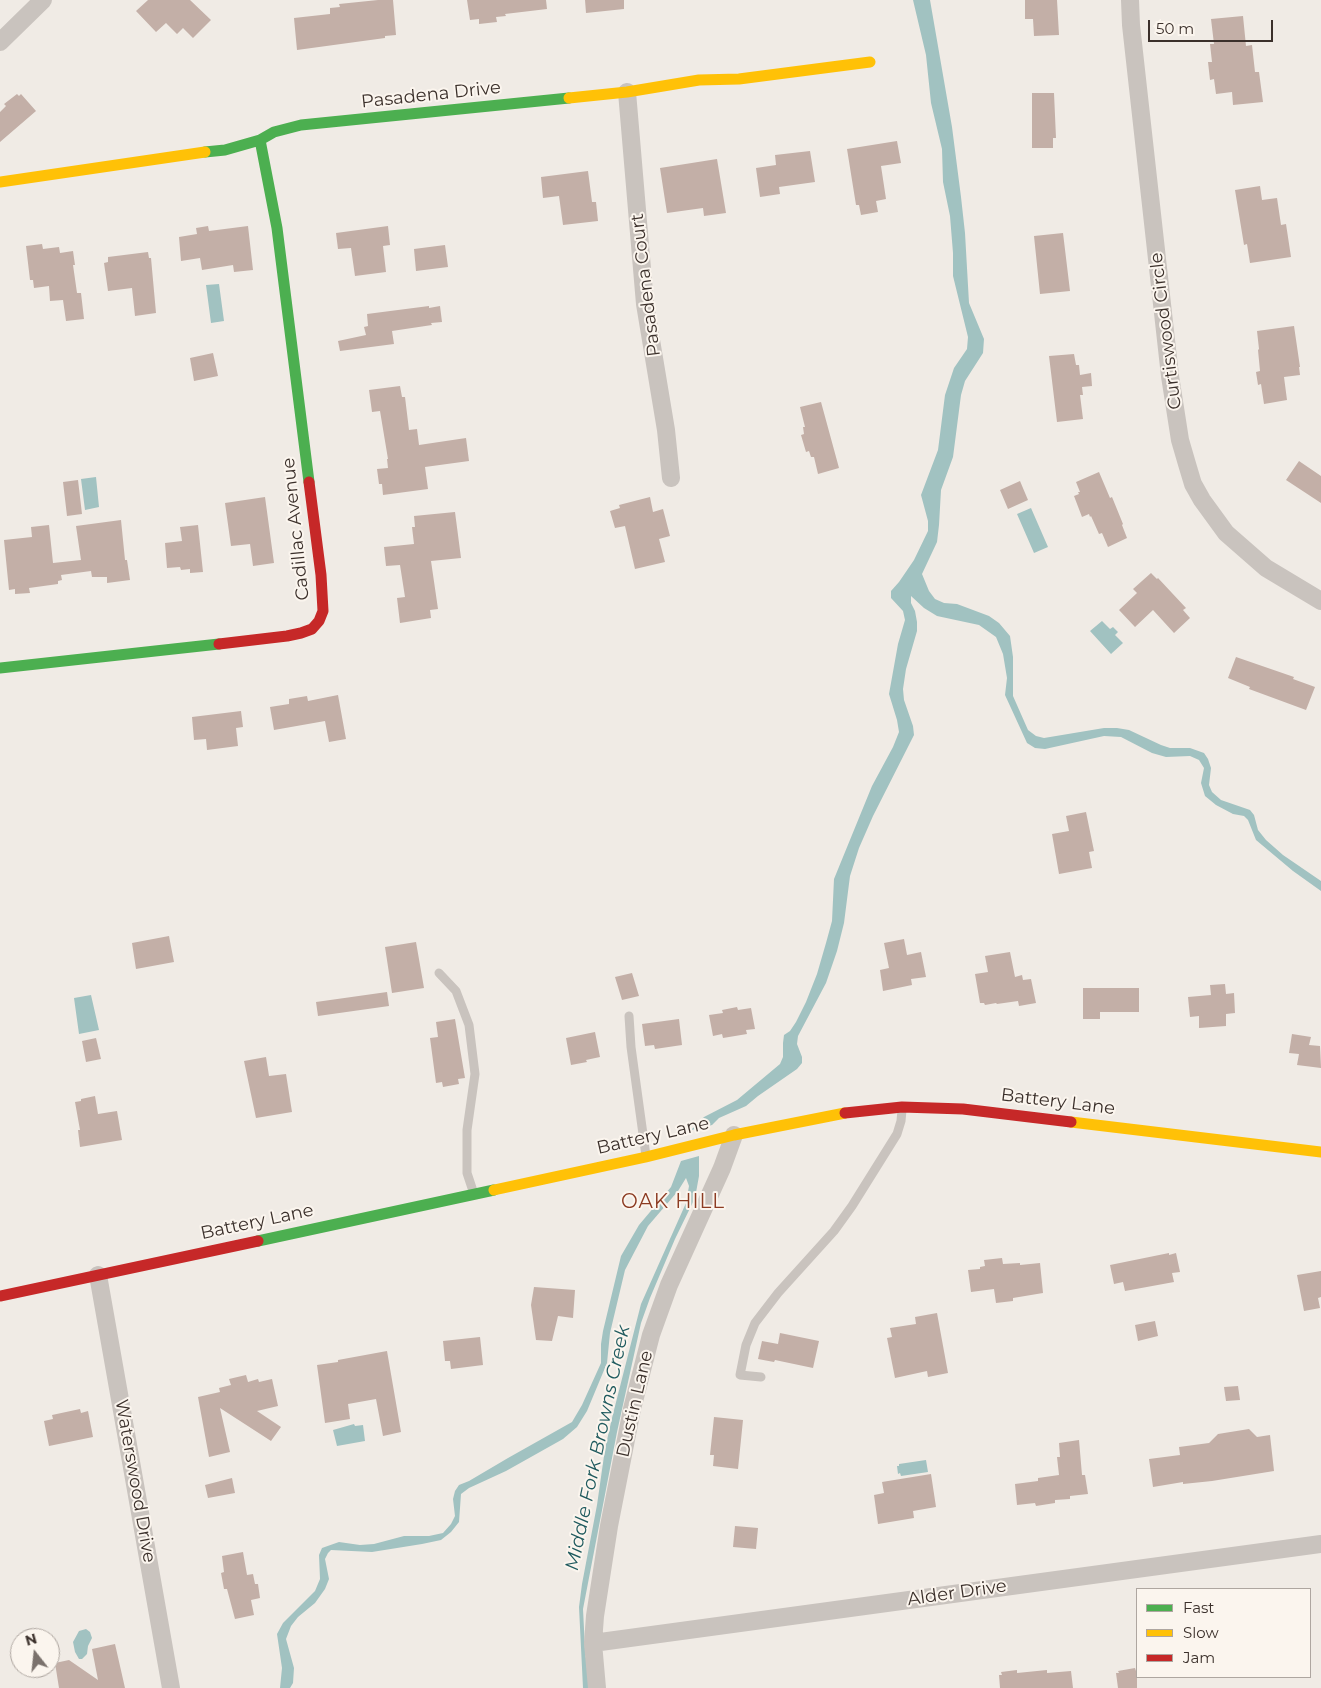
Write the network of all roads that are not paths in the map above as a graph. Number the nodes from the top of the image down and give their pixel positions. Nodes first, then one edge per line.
1 (43, 0) edge
2 (1130, 0) edge
3 (0, 42) edge
4 (870, 62) dead end
5 (627, 92) junction
6 (260, 140) junction
7 (0, 182) edge
8 (671, 478) dead end
9 (1321, 601) edge
10 (0, 668) edge
11 (439, 973) dead end
12 (629, 1016) dead end
13 (902, 1107) junction
14 (734, 1135) junction
15 (1321, 1152) edge
16 (646, 1157) junction
17 (474, 1194) junction
18 (98, 1275) junction
19 (0, 1296) edge
20 (761, 1377) dead end
21 (1321, 1544) edge
22 (594, 1643) junction
23 (171, 1688) edge
24 (597, 1688) edge

1 - 3 street
2 - 9 street, Curtiswood Circle
4 - 5 street, Pasadena Drive
5 - 6 street, Pasadena Drive
5 - 8 street, Pasadena Court
6 - 7 street, Pasadena Drive
6 - 10 street, Cadillac Avenue
11 - 17 lane
12 - 16 lane
13 - 14 street, Battery Lane
13 - 15 street, Battery Lane
13 - 20 lane
14 - 16 street, Battery Lane
14 - 22 street, Dustin Lane
16 - 17 street, Battery Lane
17 - 18 street, Battery Lane
18 - 19 street, Battery Lane
18 - 23 street, Waterswood Drive
21 - 22 street, Alder Drive
22 - 24 street, Dustin Lane

